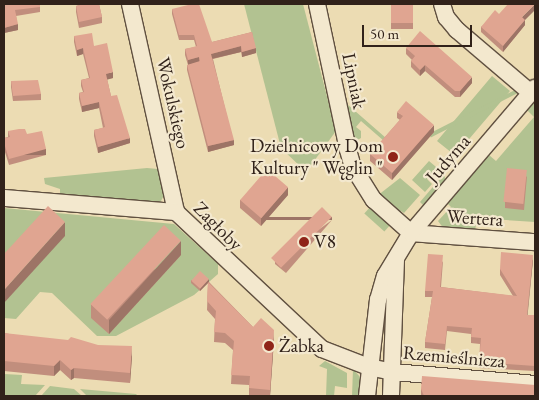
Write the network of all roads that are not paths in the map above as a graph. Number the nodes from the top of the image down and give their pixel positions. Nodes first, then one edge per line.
1 (130, 4) edge
2 (318, 4) edge
3 (442, 4) edge
4 (533, 91) edge
5 (4, 198) edge
6 (176, 212) junction
7 (411, 233) junction
8 (535, 242) edge
9 (396, 259) junction
10 (369, 367) junction
11 (393, 372) junction
12 (535, 384) edge
13 (367, 396) edge
14 (391, 396) edge

1 - 6 street, Wokulskiego
2 - 7 street, Lipniak
3 - 4 street
4 - 7 street, Judyma
5 - 6 street, Zagłoby
6 - 10 street, Zagłoby
7 - 8 street, Wertera
7 - 9 street, Judyma
9 - 10 street, Judyma
9 - 11 street, Judyma
10 - 11 street, Rzemieślnicza
10 - 13 street, Judyma
11 - 12 street, Rzemieślnicza
11 - 14 street, Judyma

